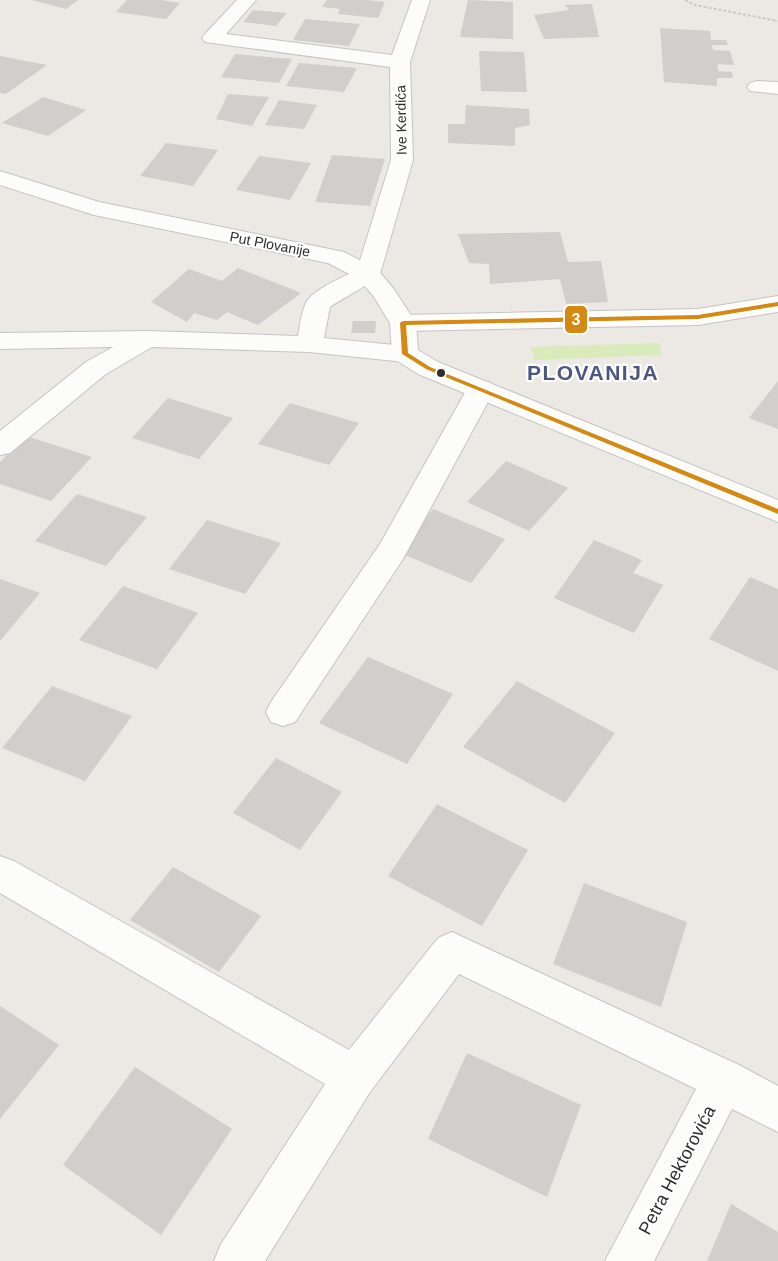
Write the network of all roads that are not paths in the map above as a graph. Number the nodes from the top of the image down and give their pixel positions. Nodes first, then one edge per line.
1 (247, 0) edge
2 (421, 0) edge
3 (400, 62) junction
4 (757, 87) dead end
5 (778, 88) edge
6 (0, 178) edge
7 (368, 274) junction
8 (778, 304) edge
9 (403, 323) junction
10 (147, 339) junction
11 (0, 341) edge
12 (309, 344) junction
13 (405, 354) junction
14 (481, 389) junction
15 (0, 446) edge
16 (778, 512) edge
17 (283, 712) dead end
18 (0, 873) edge
19 (355, 1077) junction
20 (724, 1080) junction
21 (778, 1110) edge
22 (238, 1261) edge
23 (629, 1261) edge

1 - 3 street
2 - 3 street, Ive Kerdića
3 - 7 street, Ive Kerdića
4 - 5 street
6 - 7 street, Put Plovanije
7 - 9 street, Put Plovanije
7 - 12 street
8 - 9 street
9 - 13 street, Put Plovanije
10 - 11 street
10 - 12 street
10 - 15 street
12 - 13 street
13 - 14 street
14 - 16 street
14 - 17 street
18 - 19 street
19 - 20 street
19 - 22 street
20 - 21 street
20 - 23 street, Petra Hektorovića

